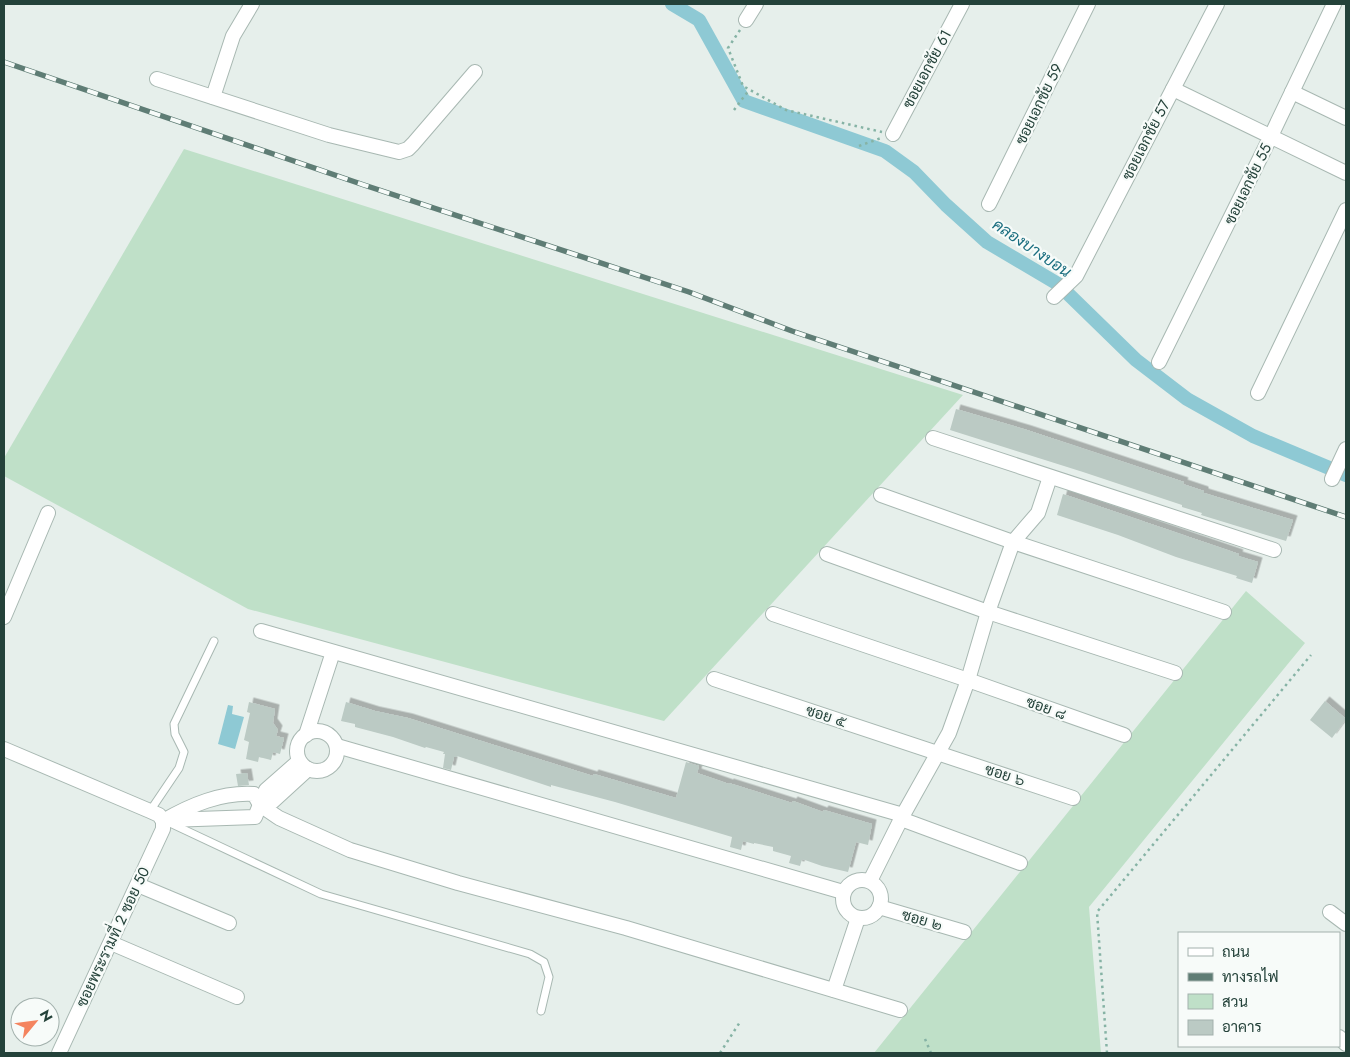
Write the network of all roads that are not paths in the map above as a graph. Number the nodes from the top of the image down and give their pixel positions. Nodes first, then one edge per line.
1 (252, 4) edge
2 (756, 4) edge
3 (962, 4) edge
4 (1088, 4) edge
5 (1217, 4) edge
6 (1334, 4) edge
7 (746, 20) road end
8 (475, 72) dead end
9 (157, 79) dead end
10 (1173, 89) junction
11 (1292, 92) junction
12 (213, 97) junction
13 (1346, 118) edge
14 (893, 134) road end
15 (1271, 136) junction
16 (1346, 173) edge
17 (989, 204) dead end
18 (1346, 210) edge
19 (1054, 297) dead end
20 (1159, 362) dead end
21 (1258, 393) dead end
22 (933, 438) dead end
23 (1344, 453) edge
24 (1050, 477) junction
25 (1332, 480) dead end
26 (882, 495) dead end
27 (48, 513) dead end
28 (1013, 542) junction
29 (1274, 550) dead end
30 (827, 554) dead end
31 (988, 612) junction
32 (1224, 612) dead end
33 (773, 614) dead end
34 (4, 616) edge
35 (261, 631) dead end
36 (214, 641) dead end
37 (333, 652) junction
38 (1175, 673) dead end
39 (714, 679) dead end
40 (968, 680) junction
41 (306, 735) junction
42 (1124, 736) dead end
43 (337, 746) junction
44 (4, 748) edge
45 (937, 753) junction
46 (304, 765) junction
47 (1073, 798) dead end
48 (260, 805) junction
49 (150, 811) junction
50 (902, 817) junction
51 (163, 820) junction
52 (1020, 863) dead end
53 (870, 881) junction
54 (138, 885) junction
55 (843, 892) junction
56 (879, 907) junction
57 (1330, 912) dead end
58 (858, 918) junction
59 (229, 923) dead end
60 (1346, 924) edge
61 (964, 932) dead end
62 (111, 942) junction
63 (834, 990) junction
64 (237, 997) dead end
65 (900, 1010) dead end
66 (541, 1011) dead end
67 (59, 1053) edge

1 - 12 street
2 - 7 street
3 - 14 street, ซอยเอกชัย 61
4 - 17 street, ซอยเอกชัย 59
5 - 10 street, ซอยเอกชัย 57
6 - 11 street, ซอยเอกชัย 55
8 - 12 street
9 - 12 street
10 - 15 street
10 - 19 street, ซอยเอกชัย 57
11 - 13 street
11 - 15 street, ซอยเอกชัย 55
15 - 16 street
15 - 20 street, ซอยเอกชัย 55
18 - 21 street
22 - 24 street
23 - 25 street
24 - 28 street
24 - 29 street
26 - 28 street
27 - 34 street
28 - 31 street
28 - 32 street
30 - 31 street
31 - 38 street
31 - 40 street
33 - 40 street, ซอย ๘
35 - 37 street
36 - 49 lane
37 - 41 street
37 - 50 street
39 - 45 street, ซอย ๕
40 - 42 street, ซอย ๘
40 - 45 street
41 - 43 street
41 - 46 street
43 - 46 street
43 - 55 street
44 - 49 street
45 - 47 street, ซอย ๖
45 - 50 street
46 - 48 street
48 - 51 street
48 - 51 street
48 - 63 street
49 - 51 street
50 - 52 street
50 - 53 street
51 - 54 street, ซอยพระรามที่ 2 ซอย 50
51 - 66 lane
53 - 55 street
53 - 56 street
54 - 59 street
54 - 62 street, ซอยพระรามที่ 2 ซอย 50
55 - 58 street
56 - 58 street
56 - 61 street, ซอย ๒
57 - 60 street
58 - 63 street
62 - 64 street
62 - 67 street, ซอยพระรามที่ 2 ซอย 50
63 - 65 street

